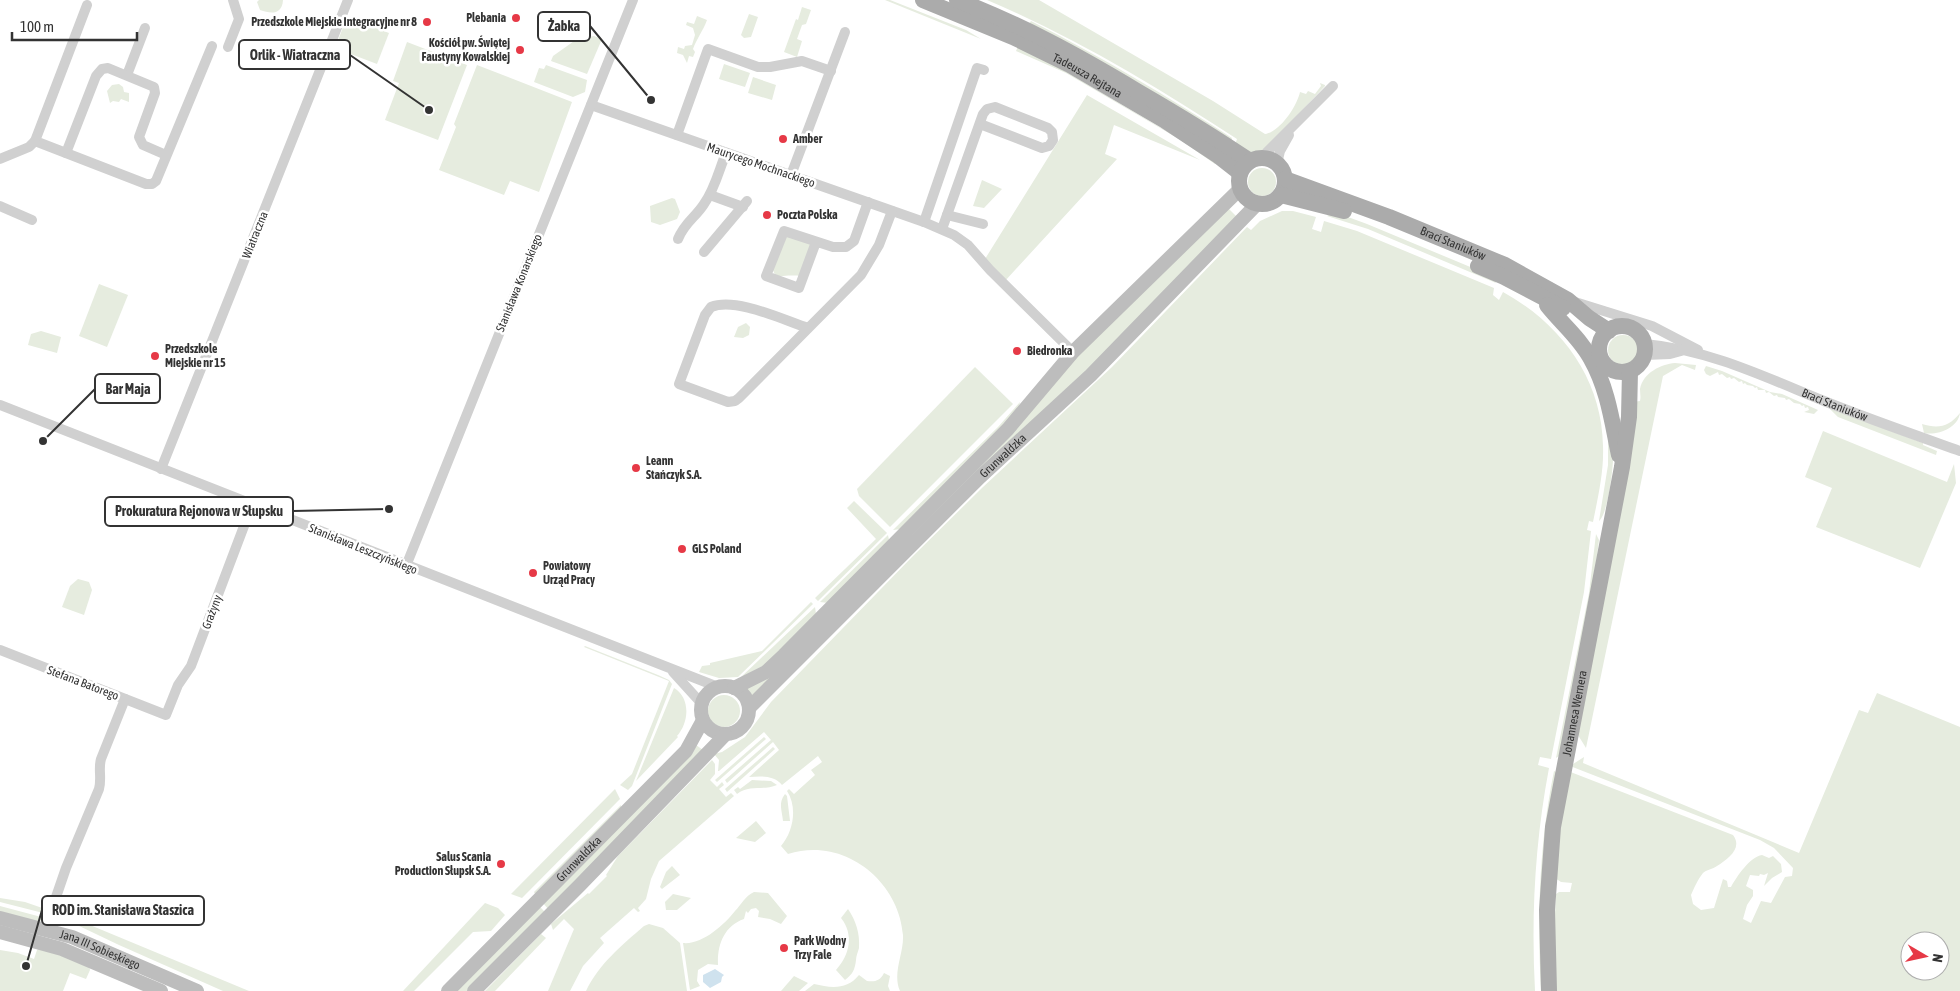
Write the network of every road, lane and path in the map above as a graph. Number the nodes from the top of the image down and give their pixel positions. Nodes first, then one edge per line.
1 (233, 0) edge
2 (348, 0) edge
3 (633, 0) edge
4 (923, 0) edge
5 (957, 0) edge
6 (87, 5) dead end
7 (145, 28) dead end
8 (845, 32) dead end
9 (212, 46) dead end
10 (228, 48) dead end
11 (984, 70) dead end
12 (831, 71) junction
13 (127, 75) junction
14 (1333, 86) dead end
15 (591, 105) junction
16 (1298, 120) junction
17 (980, 124) junction
18 (677, 135) junction
19 (35, 141) junction
20 (726, 152) junction
21 (66, 153) junction
22 (166, 155) junction
23 (0, 159) edge
24 (1254, 169) junction
25 (791, 175) junction
26 (1283, 187) junction
27 (710, 195) junction
28 (868, 202) junction
29 (1257, 204) junction
30 (0, 206) edge
31 (892, 211) junction
32 (947, 215) junction
33 (32, 220) dead end
34 (928, 224) junction
35 (983, 224) dead end
36 (942, 229) junction
37 (678, 239) dead end
38 (816, 242) junction
39 (704, 252) dead end
40 (1542, 298) junction
41 (1568, 300) junction
42 (808, 328) junction
43 (1605, 334) junction
44 (1645, 349) junction
45 (1073, 352) junction
46 (1706, 354) junction
47 (1623, 372) junction
48 (0, 405) edge
49 (1960, 451) edge
50 (1622, 467) junction
51 (161, 469) junction
52 (252, 505) junction
53 (406, 566) junction
54 (0, 650) edge
55 (671, 669) junction
56 (718, 687) junction
57 (734, 688) junction
58 (124, 699) junction
59 (702, 704) junction
60 (749, 708) junction
61 (166, 715) joint
62 (703, 720) junction
63 (725, 735) junction
64 (0, 918) edge
65 (46, 929) junction
66 (0, 932) edge
67 (161, 991) edge
68 (197, 991) edge
69 (448, 991) edge
70 (474, 991) edge
71 (1549, 991) edge

1 - 10 street
2 - 51 street, Wiatraczna
3 - 15 street, Stanisława Konarskiego
4 - 24 main road, Tadeusza Rejtana
5 - 24 main road, Tadeusza Rejtana
6 - 19 street
7 - 13 street
8 - 12 street
9 - 22 street
11 - 34 street
12 - 18 street
12 - 25 street
13 - 21 street
13 - 22 street
14 - 16 street, Grunwaldzka
15 - 18 street, Maurycego Mochnackiego
15 - 53 street, Stanisława Konarskiego
16 - 24 street, Grunwaldzka
16 - 24 street, Grunwaldzka
17 - 17 street
17 - 32 street
18 - 20 street, Maurycego Mochnackiego
19 - 21 street
19 - 23 street
20 - 25 street, Maurycego Mochnackiego
20 - 27 street
21 - 22 street
24 - 26 main road
24 - 29 main road
24 - 45 street, Grunwaldzka
25 - 28 street, Maurycego Mochnackiego
26 - 29 main road
26 - 40 main road, Braci Staniuków
26 - 41 main road, Braci Staniuków
27 - 37 street
27 - 39 street
28 - 31 street, Maurycego Mochnackiego
28 - 38 street
29 - 60 street, Grunwaldzka
30 - 33 street
31 - 34 street, Maurycego Mochnackiego
31 - 42 street
32 - 35 street
32 - 36 street
34 - 36 street, Maurycego Mochnackiego
36 - 45 street, Maurycego Mochnackiego
38 - 38 street
40 - 43 main road, Braci Staniuków
40 - 50 main road
41 - 43 main road, Braci Staniuków
41 - 46 street
42 - 42 street
43 - 44 main road
43 - 47 main road
44 - 46 street, Braci Staniuków
44 - 47 main road
45 - 57 street, Grunwaldzka
46 - 49 street, Braci Staniuków
47 - 50 main road, Johannesa Wernera
48 - 51 street, Stanisława Leszczyńskiego
50 - 71 main road, Johannesa Wernera
51 - 52 street, Stanisława Leszczyńskiego
52 - 53 street, Stanisława Leszczyńskiego
52 - 61 street, Grażyny
53 - 55 street, Stanisława Leszczyńskiego
54 - 58 street, Stefana Batorego
55 - 56 street, Stanisława Leszczyńskiego
55 - 59 street, Stanisława Leszczyńskiego
56 - 57 street
56 - 59 street
57 - 60 street
58 - 61 street, Stefana Batorego
58 - 65 street
59 - 62 street
60 - 63 street
62 - 63 street
62 - 69 street, Grunwaldzka
63 - 70 street, Grunwaldzka
64 - 65 street, Jana III Sobieskiego
65 - 68 street, Jana III Sobieskiego
66 - 67 street, Jana III Sobieskiego

